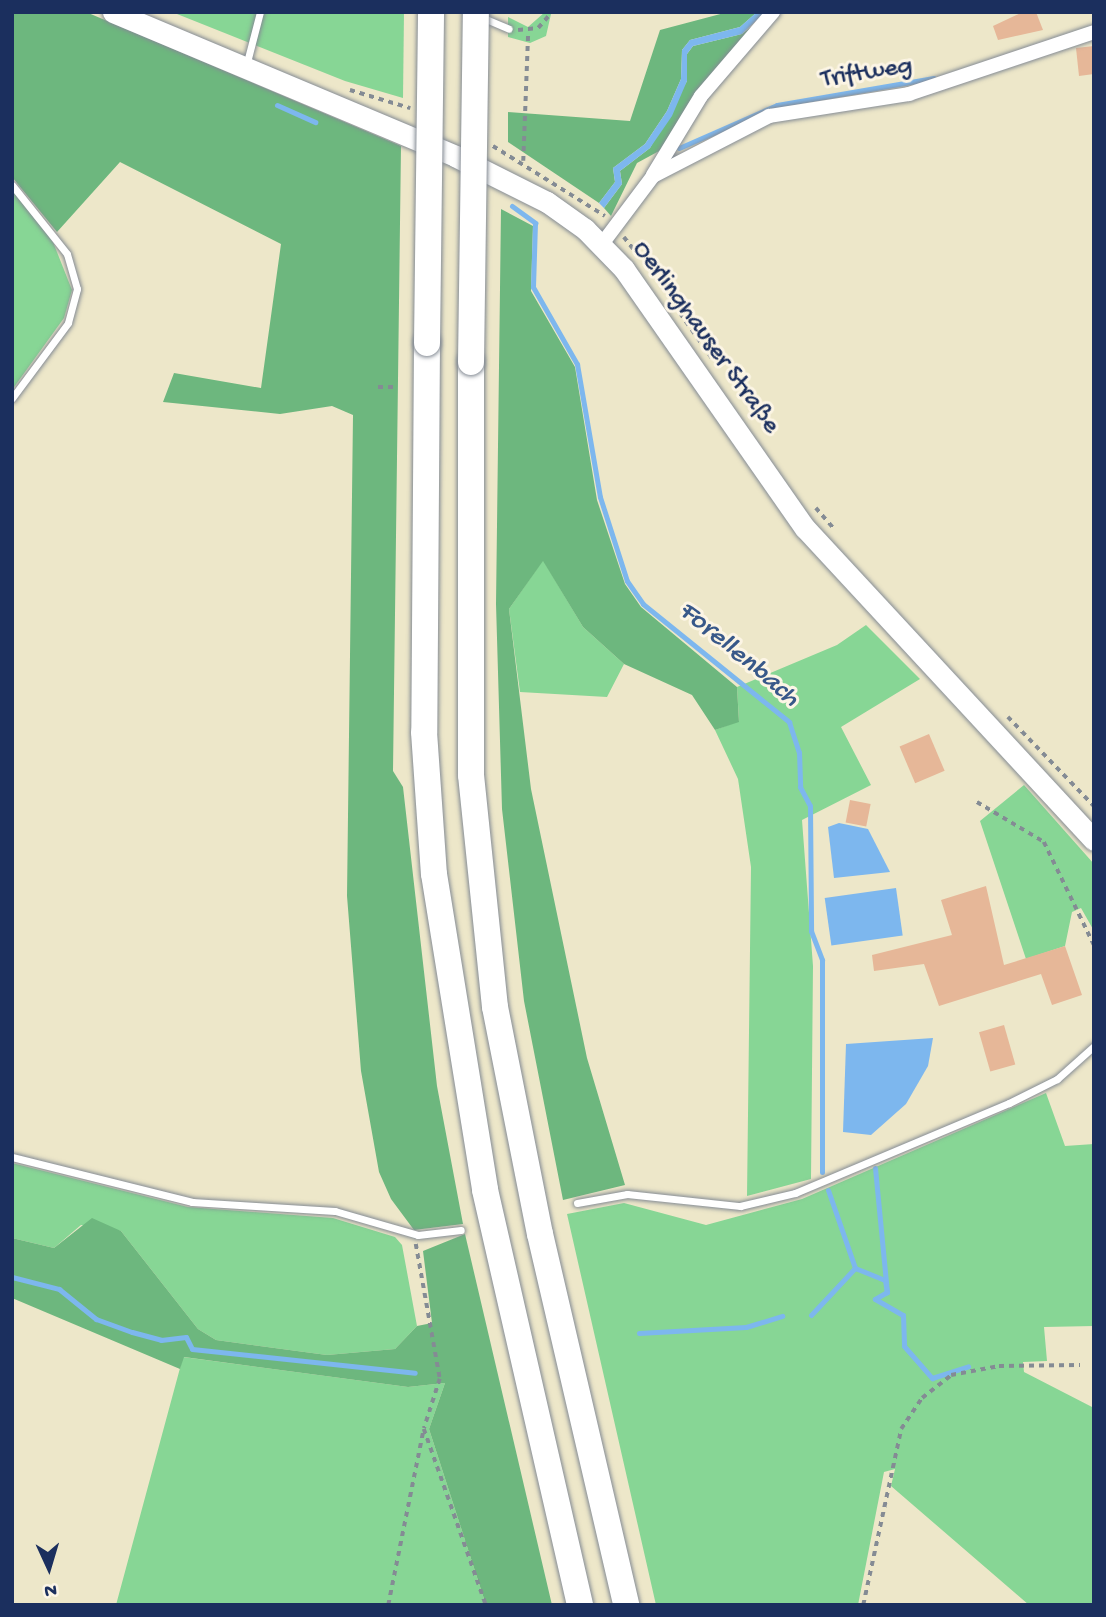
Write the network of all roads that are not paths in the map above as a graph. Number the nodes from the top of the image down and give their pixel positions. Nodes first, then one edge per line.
1 (113, 12) edge
2 (260, 12) edge
3 (431, 12) edge
4 (470, 12) edge
5 (476, 12) edge
6 (773, 12) edge
7 (509, 29) road end
8 (1094, 32) edge
9 (245, 67) junction
10 (653, 176) junction
11 (12, 185) edge
12 (602, 244) junction
13 (12, 398) edge
14 (1094, 840) edge
15 (1094, 1046) edge
16 (12, 1157) edge
17 (577, 1203) dead end
18 (461, 1230) dead end
19 (580, 1605) edge
20 (626, 1605) edge

1 - 9 main road, Oerlinghauser Straße
2 - 9 lane
3 - 19 highway, bridge
4 - 7 lane
5 - 20 highway, bridge
6 - 10 street, Triftweg
8 - 10 street, Triftweg
9 - 12 main road, Oerlinghauser Straße
10 - 12 street, Triftweg
11 - 13 lane
12 - 14 main road, Oerlinghauser Straße
15 - 17 lane
16 - 18 lane

